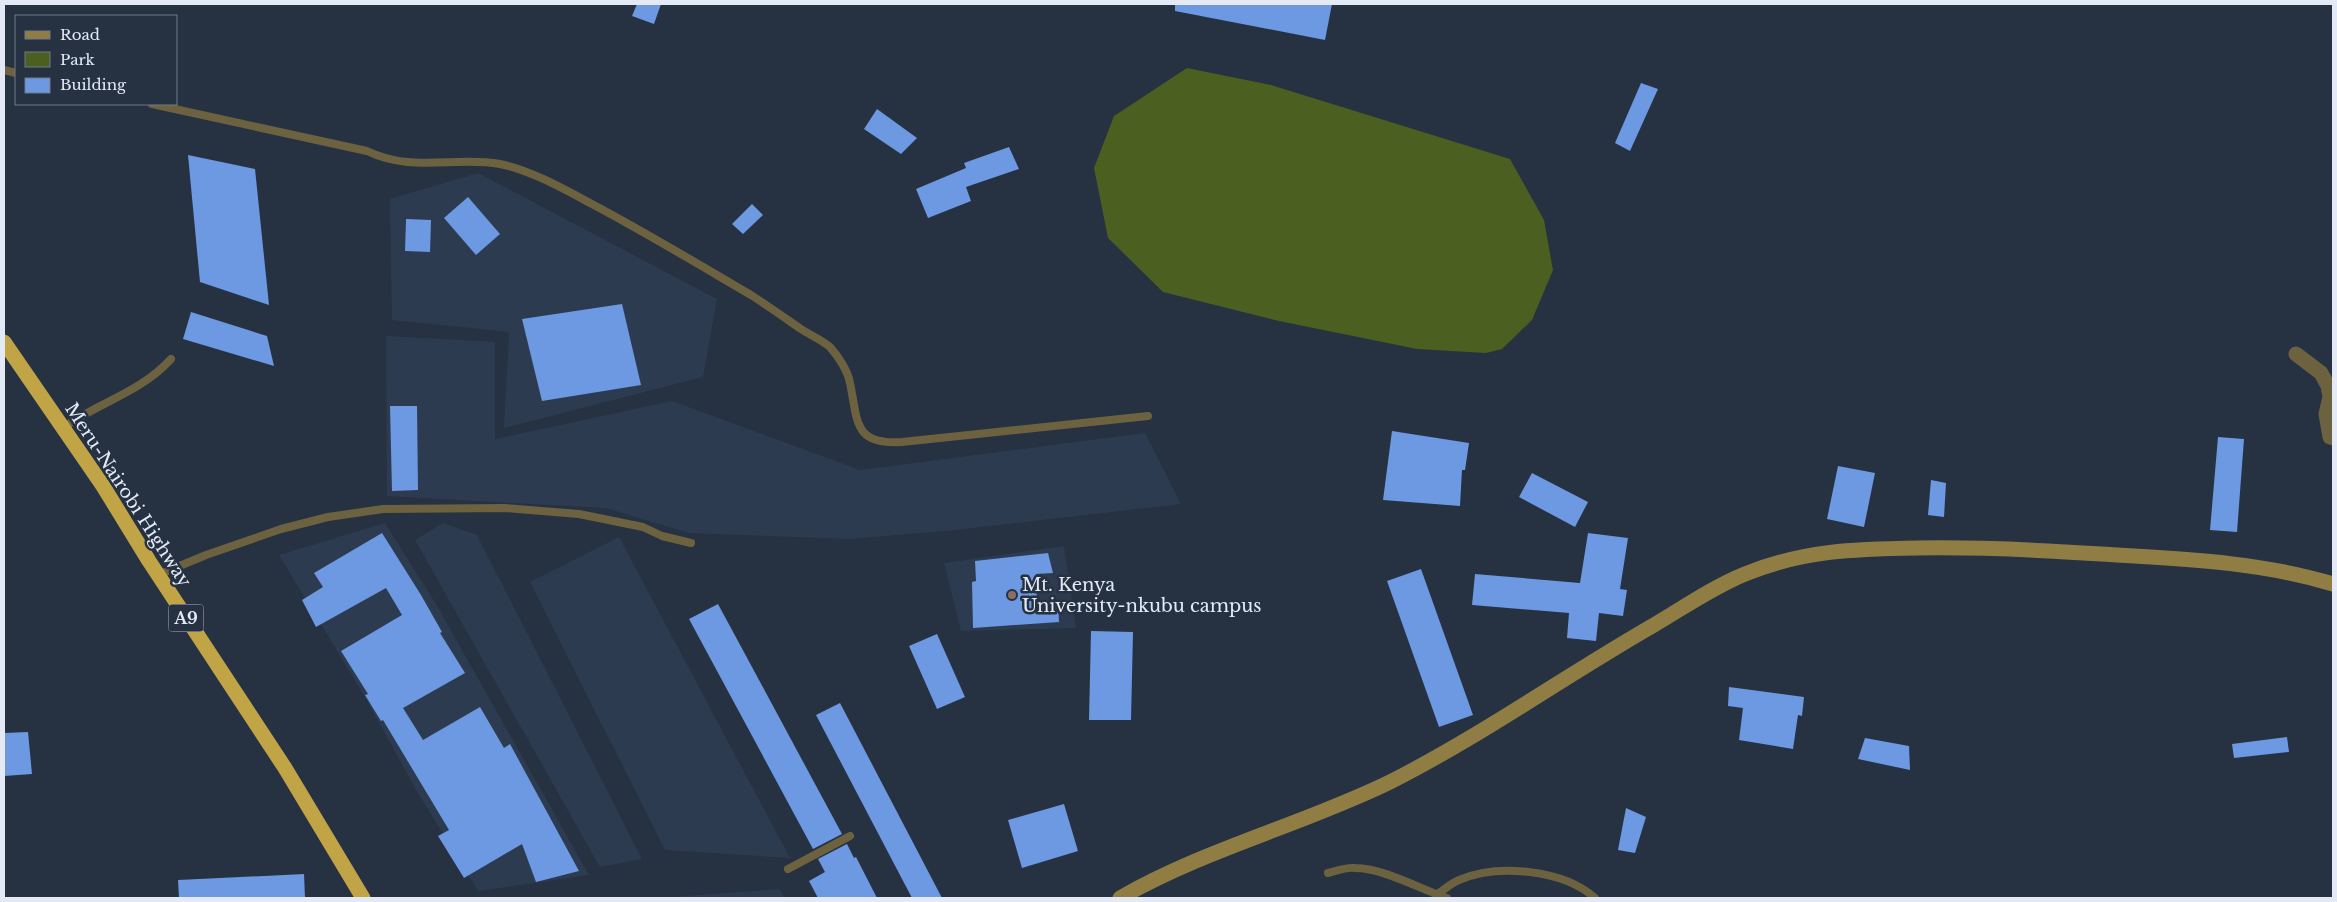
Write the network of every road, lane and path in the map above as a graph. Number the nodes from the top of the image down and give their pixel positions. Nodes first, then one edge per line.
1 (157, 105) edge
2 (4, 342) edge
3 (2296, 354) dead end
4 (171, 358) dead end
5 (1148, 416) dead end
6 (63, 428) junction
7 (2333, 438) edge
8 (691, 543) dead end
9 (158, 575) junction
10 (2333, 584) edge
11 (850, 836) dead end
12 (788, 869) dead end
13 (1328, 873) dead end
14 (1436, 895) junction
15 (363, 898) edge
16 (1120, 898) edge
17 (1447, 898) edge
18 (1596, 898) edge

1 - 5 lane
2 - 6 highway, Meru-Nairobi Highway / A9
3 - 7 street
4 - 6 lane
6 - 9 highway, Meru-Nairobi Highway / A9
8 - 9 lane
9 - 15 highway, Meru-Nairobi Highway / A9
10 - 16 street
11 - 12 lane
13 - 14 lane
14 - 17 lane
14 - 18 lane

